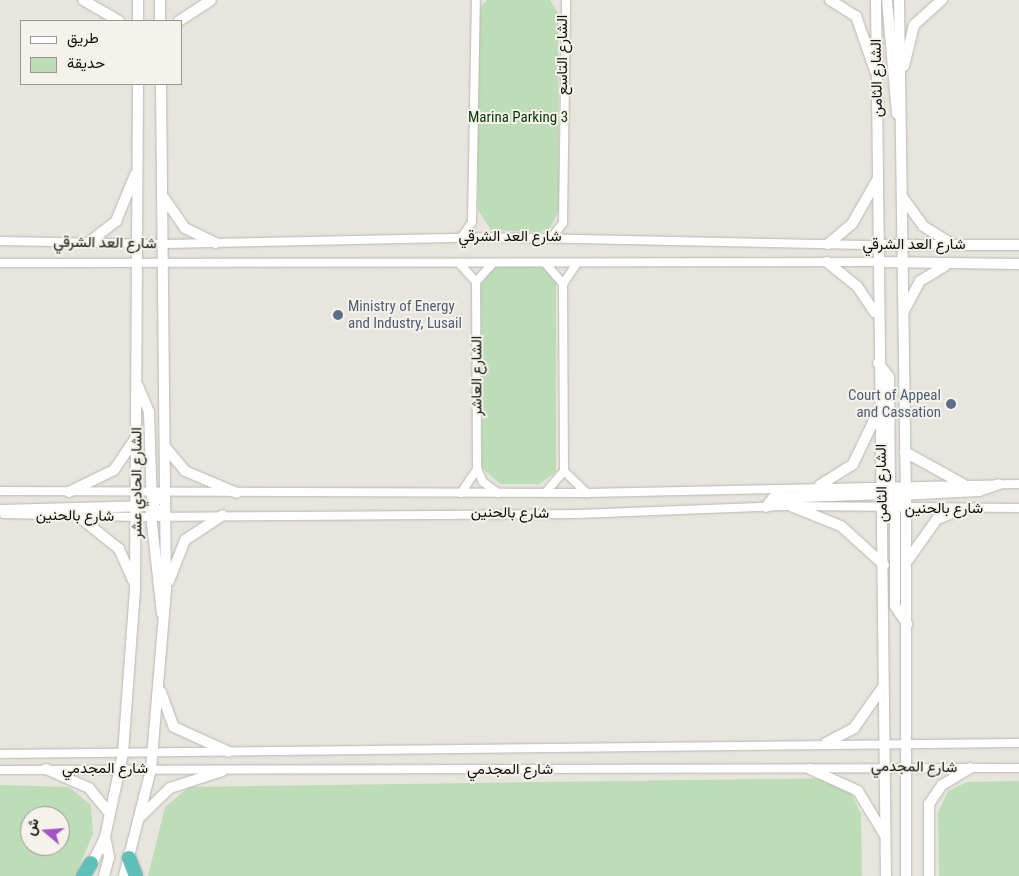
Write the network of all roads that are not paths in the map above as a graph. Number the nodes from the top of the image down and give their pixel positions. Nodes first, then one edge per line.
1 (83, 0) edge
2 (138, 0) edge
3 (160, 0) edge
4 (211, 0) edge
5 (468, 0) edge
6 (830, 0) edge
7 (876, 0) edge
8 (887, 0) edge
9 (899, 0) edge
10 (942, 0) edge
11 (563, 2) edge
12 (475, 4) edge
13 (117, 20) edge
14 (138, 20) edge
15 (160, 20) edge
16 (180, 20) edge
17 (877, 73) junction
18 (900, 77) junction
19 (138, 85) edge
20 (161, 85) edge
21 (902, 134) junction
22 (138, 169) junction
23 (878, 177) junction
24 (164, 196) junction
25 (902, 197) junction
26 (472, 222) junction
27 (564, 223) junction
28 (486, 237) junction
29 (552, 237) junction
30 (577, 237) junction
31 (461, 238) junction
32 (0, 242) edge
33 (88, 243) junction
34 (216, 243) junction
35 (137, 244) junction
36 (165, 244) junction
37 (828, 244) junction
38 (878, 245) junction
39 (954, 245) junction
40 (1019, 245) edge
41 (902, 246) junction
42 (137, 262) junction
43 (827, 262) junction
44 (878, 262) junction
45 (902, 262) junction
46 (0, 263) edge
47 (165, 263) junction
48 (459, 263) junction
49 (493, 263) junction
50 (545, 263) junction
51 (577, 263) junction
52 (1019, 264) edge
53 (948, 265) junction
54 (476, 282) junction
55 (563, 284) junction
56 (904, 312) junction
57 (877, 316) junction
58 (878, 363) junction
59 (138, 385) junction
60 (880, 406) junction
61 (138, 434) junction
62 (165, 445) junction
63 (905, 452) junction
64 (477, 469) junction
65 (564, 471) junction
66 (963, 484) junction
67 (999, 484) junction
68 (1019, 484) edge
69 (820, 485) junction
70 (0, 492) edge
71 (69, 492) junction
72 (138, 493) junction
73 (151, 493) junction
74 (164, 493) junction
75 (237, 493) junction
76 (461, 493) junction
77 (498, 493) junction
78 (545, 493) junction
79 (587, 493) junction
80 (894, 493) junction
81 (138, 506) junction
82 (151, 506) junction
83 (791, 506) junction
84 (766, 507) junction
85 (1019, 508) edge
86 (883, 509) junction
87 (906, 509) junction
88 (0, 510) edge
89 (960, 510) junction
90 (0, 514) edge
91 (223, 515) junction
92 (78, 516) junction
93 (153, 517) junction
94 (165, 517) junction
95 (138, 518) junction
96 (906, 563) junction
97 (884, 565) junction
98 (135, 588) junction
99 (166, 589) junction
100 (164, 621) junction
101 (907, 624) junction
102 (884, 686) junction
103 (160, 689) junction
104 (886, 742) junction
105 (908, 742) junction
106 (826, 743) junction
107 (1019, 743) edge
108 (229, 752) junction
109 (124, 753) junction
110 (153, 753) junction
111 (0, 754) edge
112 (884, 767) junction
113 (121, 768) junction
114 (907, 768) junction
115 (970, 768) junction
116 (1019, 768) edge
117 (46, 769) junction
118 (151, 769) junction
119 (810, 769) junction
120 (0, 770) edge
121 (222, 771) junction
122 (110, 814) junction
123 (138, 819) junction
124 (105, 837) junction
125 (885, 837) junction
126 (129, 858) junction
127 (89, 870) edge
128 (885, 874) edge
129 (82, 876) edge
130 (104, 876) edge
131 (124, 876) edge
132 (136, 876) edge
133 (906, 876) edge
134 (929, 876) edge

1 - 13 street
2 - 14 street
3 - 15 street
4 - 16 street
5 - 12 street
6 - 17 street
7 - 17 street, الشارع الثامن
8 - 21 street
9 - 18 street, الشارع الثامن
10 - 18 street
11 - 27 street, الشارع التاسع
12 - 26 street
17 - 23 street, الشارع الثامن
18 - 21 street, الشارع الثامن
19 - 22 street, الشارع الحادي عشر
20 - 24 street, الشارع الحادي عشر
21 - 25 street, الشارع الثامن
22 - 33 street
22 - 35 street, الشارع الحادي عشر
23 - 37 street
23 - 38 street, الشارع الثامن
24 - 34 street
24 - 36 street, الشارع الحادي عشر
25 - 39 street
25 - 41 street, الشارع الثامن
26 - 28 street
26 - 31 street
27 - 29 street
27 - 30 street
28 - 29 street, شارع العد الشرقي
28 - 31 street, شارع العد الشرقي
29 - 30 street, شارع العد الشرقي
30 - 37 street, شارع العد الشرقي
31 - 34 street, شارع العد الشرقي
32 - 33 street, شارع العد الشرقي
33 - 35 street, شارع العد الشرقي
34 - 36 street, شارع العد الشرقي
35 - 36 street, شارع العد الشرقي
35 - 42 street, الشارع الحادي عشر
36 - 47 street, الشارع الحادي عشر
37 - 38 street, شارع العد الشرقي
38 - 41 street, شارع العد الشرقي
38 - 44 street, الشارع الثامن
39 - 40 street, شارع العد الشرقي
39 - 41 street, شارع العد الشرقي
41 - 45 street, الشارع الثامن
42 - 46 street, شارع العد الشرقي
42 - 47 street, شارع العد الشرقي
42 - 59 street, الشارع الحادي عشر
43 - 44 street, شارع العد الشرقي
43 - 51 street, شارع العد الشرقي
43 - 57 street
44 - 45 street, شارع العد الشرقي
44 - 57 street, الشارع الثامن
45 - 53 street, شارع العد الشرقي
45 - 56 street, الشارع الثامن
47 - 48 street, شارع العد الشرقي
47 - 62 street, الشارع الحادي عشر
48 - 49 street, شارع العد الشرقي
48 - 54 street
49 - 50 street, شارع العد الشرقي
49 - 54 street
50 - 51 street, شارع العد الشرقي
50 - 55 street
51 - 55 street
52 - 53 street, شارع العد الشرقي
53 - 56 street
54 - 64 street, الشارع العاشر
55 - 65 street
56 - 63 street, الشارع الثامن
57 - 58 street, الشارع الثامن
58 - 60 street, الشارع الثامن
58 - 80 street
59 - 61 street, الشارع الحادي عشر
59 - 73 street
60 - 69 street
60 - 80 street, الشارع الثامن
61 - 71 street
61 - 72 street, الشارع الحادي عشر
62 - 74 street, الشارع الحادي عشر
62 - 75 street
63 - 66 street
63 - 80 street, الشارع الثامن
64 - 76 street
64 - 77 street
65 - 78 street
65 - 79 street
66 - 67 street, شارع بالحنين
66 - 80 street, شارع بالحنين
67 - 68 street, شارع بالحنين
67 - 80 street
69 - 79 street, شارع بالحنين
69 - 80 street, شارع بالحنين
70 - 71 street, شارع بالحنين
71 - 72 street, شارع بالحنين
72 - 73 street, شارع بالحنين
72 - 81 street, الشارع الحادي عشر
72 - 82 street
73 - 74 street, شارع بالحنين
73 - 82 street
74 - 75 street, شارع بالحنين
74 - 82 street
74 - 94 street, الشارع الحادي عشر
75 - 76 street, شارع بالحنين
76 - 77 street, شارع بالحنين
77 - 78 street, شارع بالحنين
78 - 79 street, شارع بالحنين
80 - 84 street
80 - 86 street, الشارع الثامن
80 - 87 street, الشارع الثامن
80 - 87 street, شارع بالحنين
80 - 101 street
81 - 82 street
81 - 88 street
81 - 95 street, الشارع الحادي عشر
82 - 93 street
82 - 94 street
83 - 84 street, شارع بالحنين
83 - 86 street, شارع بالحنين
83 - 97 street
84 - 91 street, شارع بالحنين
85 - 89 street, شارع بالحنين
86 - 97 street, الشارع الثامن
87 - 89 street, شارع بالحنين
87 - 96 street, الشارع الثامن
89 - 96 street
90 - 92 street, شارع بالحنين
91 - 94 street, شارع بالحنين
91 - 99 street
92 - 95 street, شارع بالحنين
92 - 98 street
93 - 94 street, شارع بالحنين
93 - 95 street, شارع بالحنين
93 - 100 street
94 - 99 street, الشارع الحادي عشر
95 - 98 street, الشارع الحادي عشر
96 - 101 street, الشارع الثامن
97 - 102 street, الشارع الثامن
98 - 109 street, الشارع الحادي عشر
99 - 100 street, الشارع الحادي عشر
100 - 103 street, الشارع الحادي عشر
101 - 105 street, الشارع الثامن
102 - 104 street, الشارع الثامن
102 - 106 street
103 - 108 street
103 - 110 street, الشارع الحادي عشر
104 - 105 street, شارع المجدمي
104 - 106 street, شارع المجدمي
104 - 112 street, الشارع الثامن
105 - 107 street, شارع المجدمي
105 - 114 street, الشارع الثامن
106 - 108 street, شارع المجدمي
108 - 110 street, شارع المجدمي
109 - 110 street, شارع المجدمي
109 - 111 street, شارع المجدمي
109 - 113 street, الشارع الحادي عشر
110 - 118 street, الشارع الحادي عشر
112 - 114 street, شارع المجدمي
112 - 119 street, شارع المجدمي
112 - 125 street, الشارع الثامن
113 - 117 street, شارع المجدمي
113 - 118 street, شارع المجدمي
113 - 122 street, الشارع الحادي عشر
114 - 115 street, شارع المجدمي
114 - 133 street, الشارع الثامن
115 - 116 street, شارع المجدمي
115 - 134 street
117 - 120 street, شارع المجدمي
117 - 122 street
118 - 121 street, شارع المجدمي
118 - 123 street, الشارع الحادي عشر
119 - 121 street, شارع المجدمي
119 - 125 street
121 - 123 street
122 - 124 street, الشارع الحادي عشر
123 - 126 street, الشارع الحادي عشر
124 - 127 street, الشارع الحادي عشر
124 - 130 street
125 - 128 street, الشارع الثامن
126 - 131 street, الشارع الحادي عشر
126 - 132 highway
127 - 129 highway

